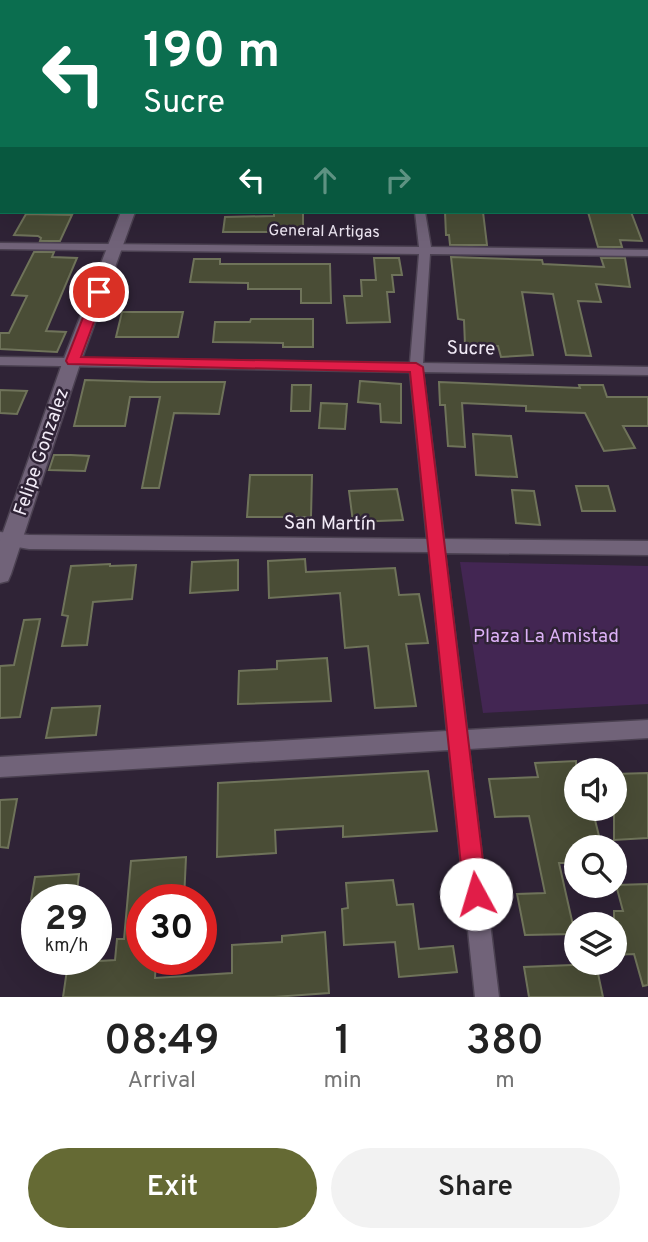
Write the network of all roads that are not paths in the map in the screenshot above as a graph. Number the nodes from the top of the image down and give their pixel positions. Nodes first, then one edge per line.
1 (127, 214) edge
2 (421, 214) edge
3 (117, 245) junction
4 (0, 246) edge
5 (425, 248) junction
6 (648, 253) edge
7 (0, 361) edge
8 (72, 361) junction
9 (416, 367) junction
10 (648, 371) edge
11 (6, 539) edge
12 (436, 546) junction
13 (648, 548) edge
14 (0, 573) edge
15 (648, 729) edge
16 (458, 740) junction
17 (0, 767) edge
18 (487, 997) edge

1 - 3 street, Felipe Gonzalez
2 - 5 street
3 - 4 street, General Artigas
3 - 5 street, General Artigas
3 - 8 street, Felipe Gonzalez
5 - 6 street, General Artigas
5 - 9 street
7 - 8 street, Sucre
8 - 9 street, Sucre
8 - 11 street, Felipe Gonzalez
9 - 10 street, Sucre
9 - 12 street
11 - 12 street, San Martín
11 - 14 street, Felipe Gonzalez
12 - 13 street, San Martín
12 - 16 street
15 - 16 street
16 - 17 street
16 - 18 street

